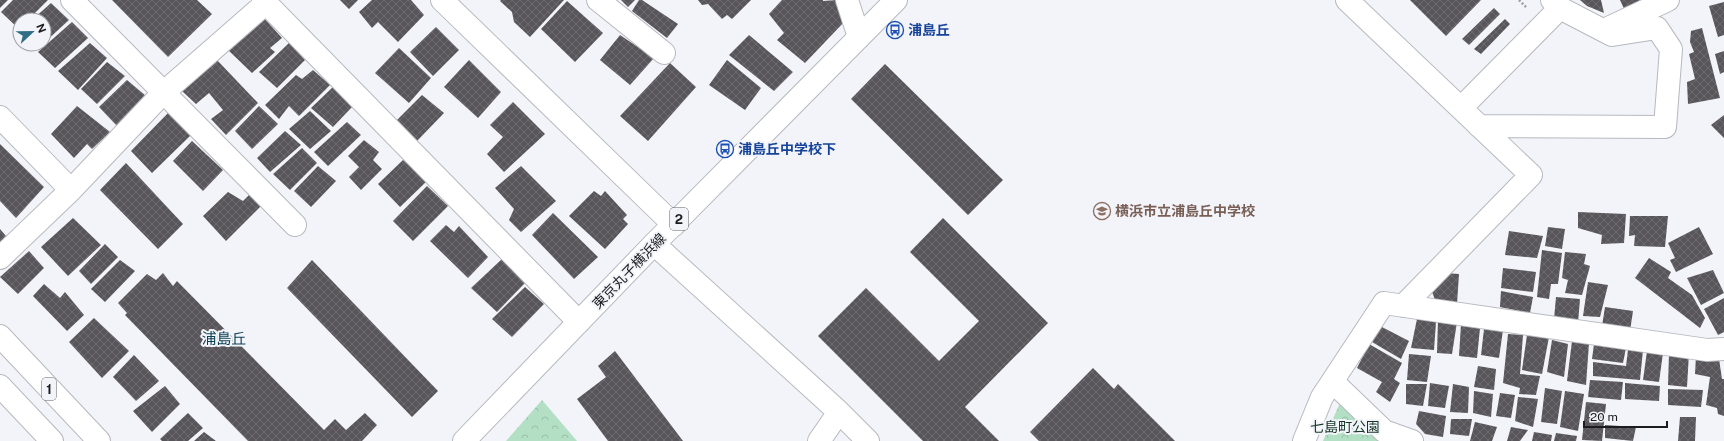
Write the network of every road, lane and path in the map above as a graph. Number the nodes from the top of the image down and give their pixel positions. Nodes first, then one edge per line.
1 (72, 0) edge
2 (442, 0) edge
3 (598, 0) edge
4 (847, 0) edge
5 (896, 0) edge
6 (1346, 0) edge
7 (1519, 0) edge
8 (1668, 0) edge
9 (265, 1) edge
10 (1556, 4) edge
11 (1528, 14) dead end
12 (1603, 30) junction
13 (860, 37) junction
14 (664, 53) dead end
15 (163, 93) junction
16 (1461, 108) junction
17 (0, 117) edge
18 (1479, 126) junction
19 (72, 190) junction
20 (295, 225) dead end
21 (674, 225) junction
22 (654, 244) junction
23 (0, 258) edge
24 (1403, 306) junction
25 (579, 322) junction
26 (0, 336) edge
27 (1724, 349) edge
28 (1333, 382) junction
29 (0, 386) edge
30 (839, 412) junction
31 (52, 441) edge
32 (99, 441) edge
33 (464, 441) edge
34 (820, 441) edge
35 (868, 441) edge
36 (1304, 441) edge
37 (1412, 441) edge

1 - 15 main road
2 - 21 main road
3 - 14 main road
4 - 13 main road
5 - 13 main road, 東京丸子横浜線 / 2
6 - 16 main road
7 - 11 path
8 - 12 main road
9 - 15 main road
9 - 25 main road
10 - 12 main road
10 - 16 main road
12 - 18 main road
13 - 21 main road, 東京丸子横浜線 / 2
15 - 19 main road
15 - 20 main road
16 - 18 main road
17 - 19 main road
18 - 24 main road
19 - 23 main road
21 - 22 main road, 東京丸子横浜線 / 2
22 - 25 main road, 東京丸子横浜線 / 2
22 - 30 main road
24 - 27 main road
24 - 28 main road
25 - 33 main road, 東京丸子横浜線 / 2
26 - 32 main road, 1
28 - 36 main road
28 - 37 main road
29 - 31 main road, 1
30 - 34 main road
30 - 35 main road

